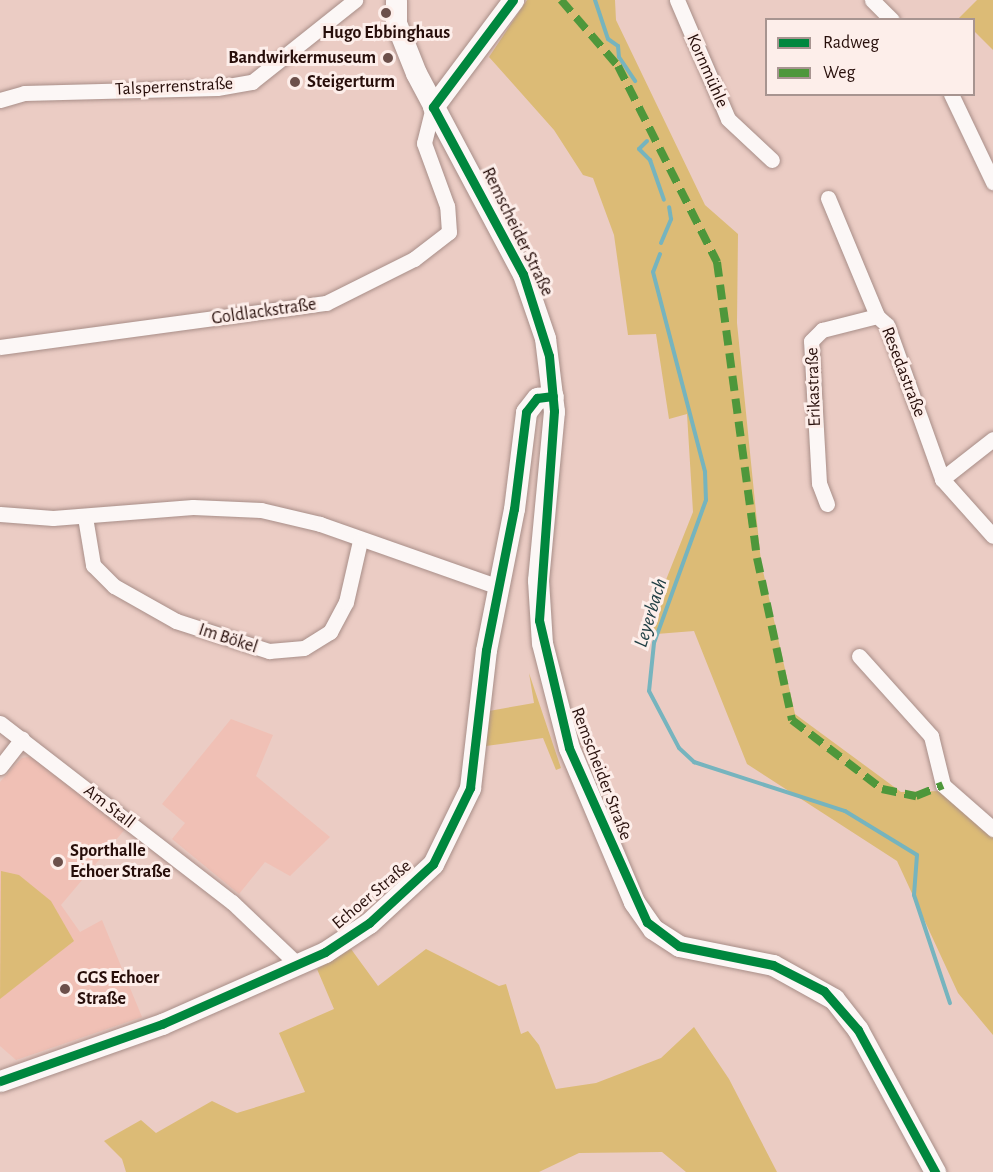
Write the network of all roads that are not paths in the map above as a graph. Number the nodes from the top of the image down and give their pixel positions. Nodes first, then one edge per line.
1 (355, 0) edge
2 (396, 0) edge
3 (513, 0) edge
4 (677, 0) edge
5 (872, 0) edge
6 (890, 18) edge
7 (952, 96) edge
8 (0, 100) edge
9 (433, 107) junction
10 (772, 160) dead end
11 (993, 182) edge
12 (828, 198) dead end
13 (877, 316) junction
14 (0, 347) edge
15 (553, 396) junction
16 (993, 439) edge
17 (942, 479) junction
18 (827, 504) dead end
19 (0, 514) edge
20 (85, 517) junction
21 (993, 536) edge
22 (360, 541) junction
23 (496, 586) junction
24 (859, 656) dead end
25 (0, 723) edge
26 (22, 740) junction
27 (0, 767) edge
28 (993, 829) edge
29 (297, 964) junction
30 (0, 1081) edge
31 (935, 1172) edge

1 - 8 street, Talsperrenstraße
2 - 9 main road, Remscheider Straße
3 - 9 main road
4 - 10 street, Kornmühle
5 - 6 street
7 - 11 street
9 - 14 street, Goldlackstraße
9 - 15 main road, Remscheider Straße
12 - 13 street, Resedastraße
13 - 17 street, Resedastraße
13 - 18 street, Erikastraße
15 - 23 main road, Echoer Straße
15 - 31 main road, Remscheider Straße
16 - 17 street
17 - 21 street, Resedastraße
19 - 20 street
20 - 22 street
20 - 22 street, Im Bökel
22 - 23 street
23 - 29 main road, Echoer Straße
24 - 28 street
25 - 26 street, Am Stall
26 - 27 street
26 - 29 street, Am Stall
29 - 30 main road, Echoer Straße

